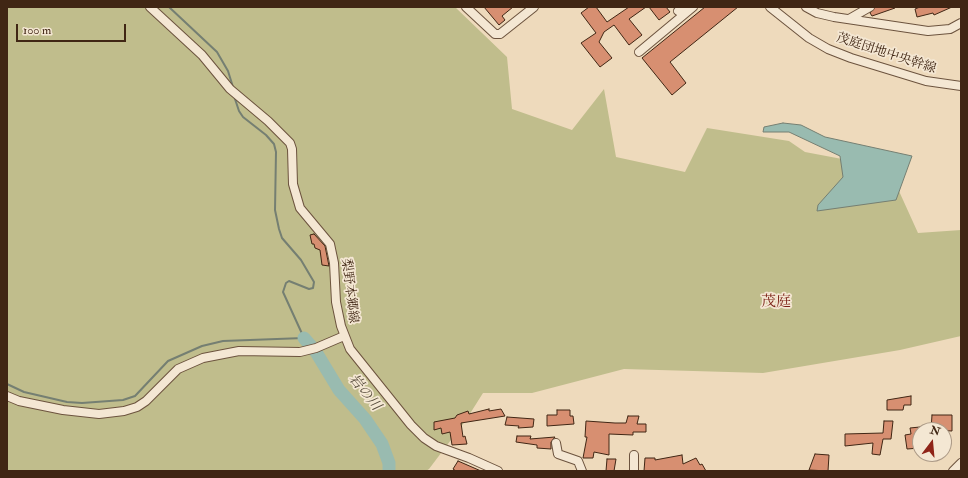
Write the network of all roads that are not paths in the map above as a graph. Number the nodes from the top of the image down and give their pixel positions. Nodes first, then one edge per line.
1 (150, 7) edge
2 (466, 7) edge
3 (534, 7) edge
4 (693, 7) edge
5 (770, 7) edge
6 (806, 7) edge
7 (870, 7) edge
8 (524, 10) edge
9 (849, 19) junction
10 (961, 23) edge
11 (639, 52) dead end
12 (961, 86) edge
13 (344, 336) junction
14 (7, 396) edge
15 (556, 442) dead end
16 (634, 455) dead end
17 (961, 463) edge
18 (498, 471) edge
19 (582, 471) edge
20 (634, 471) edge
21 (952, 471) edge

1 - 13 street, 梨野本郷線
2 - 8 street
3 - 8 street
4 - 11 street
5 - 12 street, 茂庭団地中央幹線
6 - 9 street
7 - 9 street
9 - 10 street
13 - 14 street
13 - 18 street, 梨野本郷線
15 - 19 street
16 - 20 street
17 - 21 street

